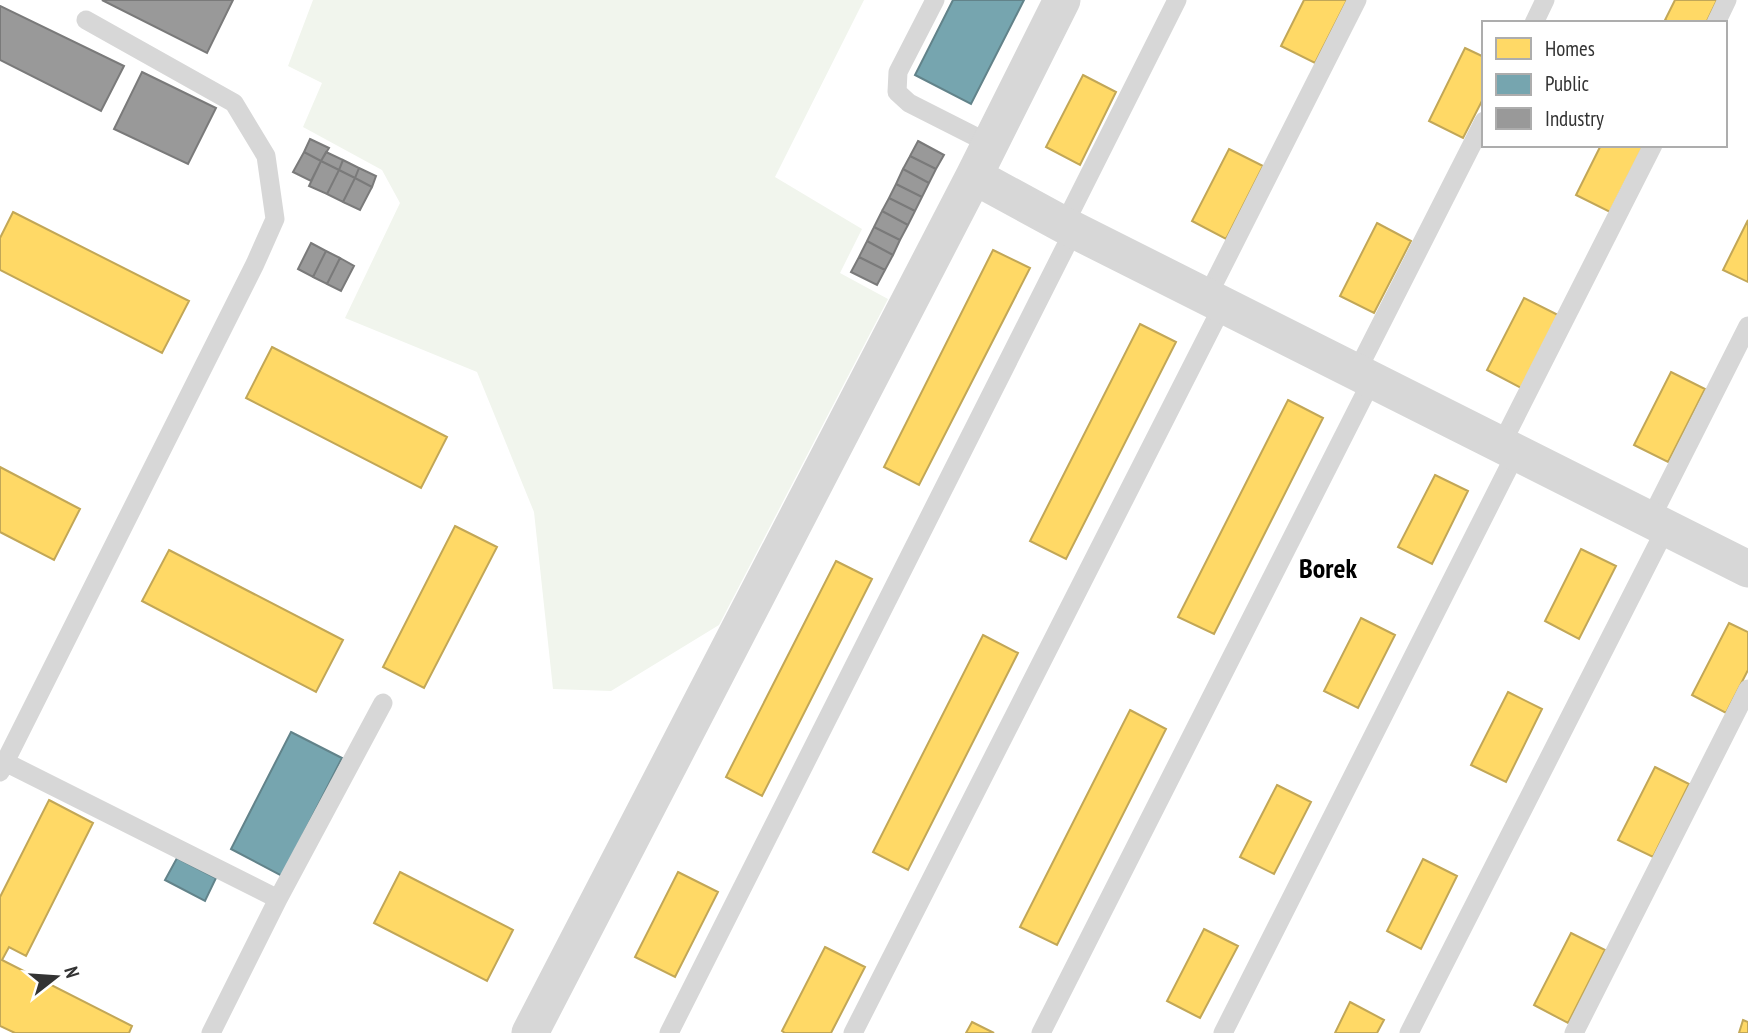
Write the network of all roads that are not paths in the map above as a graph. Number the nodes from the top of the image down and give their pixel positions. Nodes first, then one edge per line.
1 (935, 0) edge
2 (1062, 0) edge
3 (1177, 0) edge
4 (1357, 0) edge
5 (1545, 0) edge
6 (1727, 0) edge
7 (86, 20) dead end
8 (1535, 21) edge
9 (1717, 21) edge
10 (1482, 125) edge
11 (990, 144) junction
12 (1652, 147) edge
13 (974, 176) junction
14 (1069, 228) junction
15 (1215, 301) junction
16 (1748, 327) edge
17 (1364, 377) junction
18 (1509, 449) junction
19 (1658, 524) junction
20 (1748, 569) edge
21 (1748, 689) edge
22 (383, 704) dead end
23 (2, 767) edge
24 (278, 899) junction
25 (211, 1033) edge
26 (530, 1033) edge
27 (669, 1033) edge
28 (853, 1033) edge
29 (1041, 1033) edge
30 (1223, 1033) edge
31 (1409, 1033) edge
32 (1574, 1033) edge

1 - 11 lane
2 - 11 street
3 - 14 lane
4 - 15 lane
5 - 8 lane
6 - 9 lane
7 - 23 lane
10 - 17 lane
11 - 13 street
12 - 18 lane
13 - 14 street
13 - 26 street
14 - 15 street
14 - 27 lane
15 - 17 street
15 - 28 lane
16 - 19 lane
17 - 18 street
17 - 29 lane
18 - 19 street
18 - 30 lane
19 - 20 street
19 - 31 lane
21 - 32 lane
22 - 24 lane
23 - 24 lane
24 - 25 lane

